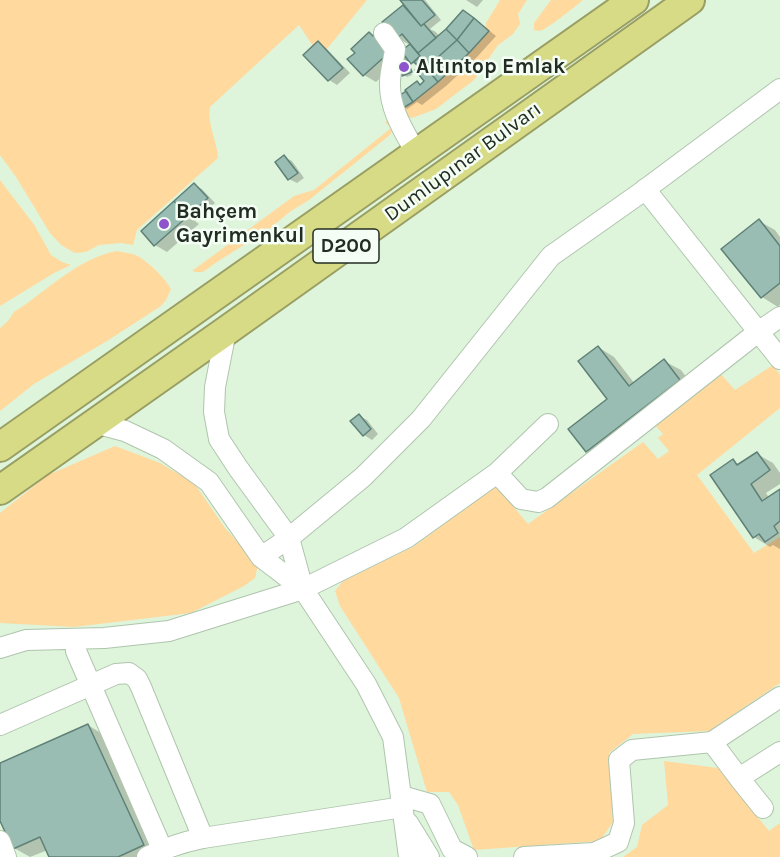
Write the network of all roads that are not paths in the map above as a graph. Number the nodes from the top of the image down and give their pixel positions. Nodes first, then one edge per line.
1 (634, 0) edge
2 (690, 0) edge
3 (384, 33) dead end
4 (780, 89) edge
5 (416, 153) junction
6 (645, 189) junction
7 (780, 317) edge
8 (226, 332) junction
9 (758, 332) junction
10 (780, 359) edge
11 (95, 423) junction
12 (548, 424) dead end
13 (0, 447) edge
14 (496, 473) junction
15 (0, 490) edge
16 (289, 538) junction
17 (261, 557) junction
18 (303, 589) junction
19 (75, 639) junction
20 (0, 648) edge
21 (92, 686) junction
22 (780, 697) edge
23 (0, 725) edge
24 (712, 742) junction
25 (780, 752) edge
26 (739, 778) junction
27 (403, 807) junction
28 (763, 808) dead end
29 (203, 838) junction
30 (0, 841) edge
31 (155, 853) edge
32 (6, 857) edge
33 (409, 857) edge
34 (429, 857) edge
35 (467, 857) edge
36 (524, 857) edge

1 - 5 highway, Dumlupınar Bulvarı
2 - 8 highway, Dumlupınar Bulvarı / D200
3 - 5 street
4 - 6 street
5 - 13 highway, Dumlupınar Bulvarı
6 - 9 street
6 - 16 street
7 - 9 street
8 - 11 highway, Dumlupınar Bulvarı / D200
8 - 16 street
9 - 10 street
9 - 14 street
11 - 15 highway, Dumlupınar Bulvarı / D200
11 - 17 street
12 - 14 street
14 - 18 street
16 - 17 street
16 - 18 street
17 - 18 street
18 - 19 street
18 - 27 street
19 - 20 street
19 - 21 street
21 - 23 street
21 - 29 street
21 - 31 street
22 - 24 street
24 - 26 street
24 - 36 street
25 - 26 street
26 - 28 street
27 - 29 street
27 - 33 street
27 - 34 street
27 - 35 street
29 - 31 street
30 - 32 street

